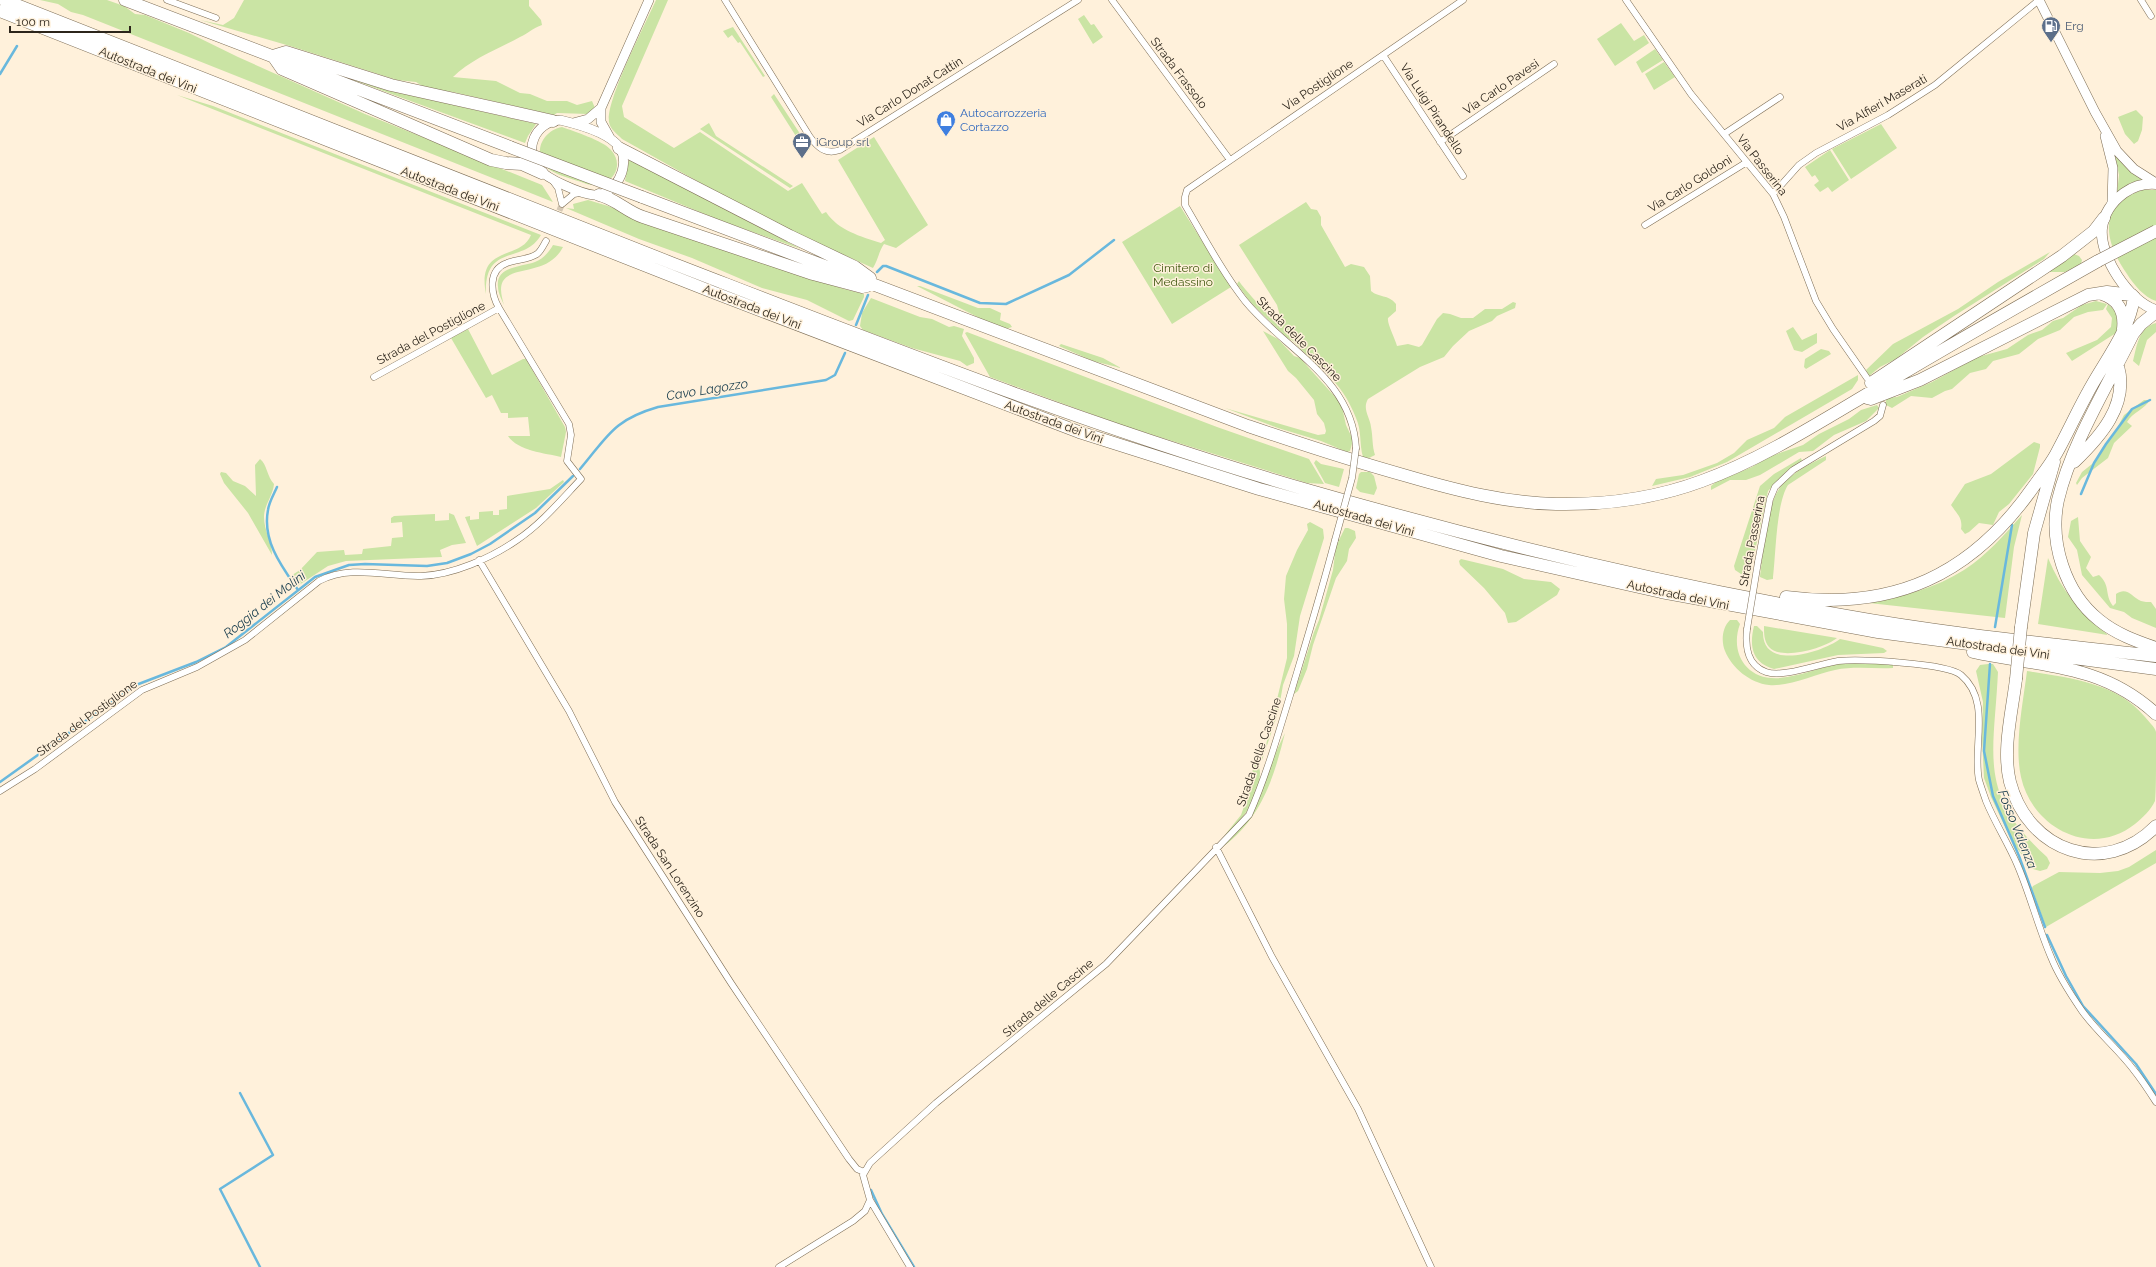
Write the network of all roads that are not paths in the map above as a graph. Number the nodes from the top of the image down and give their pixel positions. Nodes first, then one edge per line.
1 (4, 0) edge
2 (125, 0) edge
3 (168, 0) edge
4 (649, 0) edge
5 (725, 0) edge
6 (1078, 0) edge
7 (1112, 0) edge
8 (1463, 0) edge
9 (1626, 0) edge
10 (2039, 0) edge
11 (2141, 0) edge
12 (0, 11) edge
13 (2151, 16) dead end
14 (216, 18) dead end
15 (1383, 54) junction
16 (273, 56) junction
17 (1554, 64) dead end
18 (1780, 97) dead end
19 (601, 108) junction
20 (2098, 118) junction
21 (553, 121) junction
22 (572, 123) junction
23 (1724, 134) junction
24 (1440, 142) junction
25 (616, 144) junction
26 (1230, 160) junction
27 (1747, 162) junction
28 (547, 176) junction
29 (1463, 176) dead end
30 (2156, 184) edge
31 (1187, 190) joint
32 (584, 192) junction
33 (1773, 194) junction
34 (599, 195) junction
35 (2112, 204) junction
36 (2104, 218) junction
37 (1646, 225) dead end
38 (2156, 231) edge
39 (546, 241) dead end
40 (877, 285) junction
41 (2097, 293) junction
42 (2133, 296) junction
43 (499, 308) junction
44 (2156, 311) edge
45 (2119, 338) junction
46 (2118, 366) junction
47 (374, 377) dead end
48 (1867, 378) dead end
49 (1859, 398) junction
50 (1884, 406) dead end
51 (2079, 443) junction
52 (2056, 455) junction
53 (2070, 466) junction
54 (2046, 496) junction
55 (1558, 558) junction
56 (479, 560) junction
57 (1878, 632) junction
58 (2156, 648) edge
59 (2156, 656) edge
60 (2156, 669) edge
61 (2156, 714) edge
62 (0, 791) edge
63 (2156, 826) edge
64 (1216, 847) junction
65 (2156, 1102) edge
66 (864, 1172) junction
67 (870, 1200) junction
68 (779, 1267) edge
69 (910, 1267) edge
70 (1431, 1267) edge

1 - 55 highway, Autostrada dei Vini
2 - 16 highway
3 - 14 street
4 - 19 street
5 - 6 street, Via Carlo Donat Cattin
7 - 26 street, Strada Frassolo
8 - 15 street, Via Postiglione
9 - 23 street, Via Passerina
10 - 20 street
10 - 33 street, Via Alfieri Maserati
11 - 13 street
12 - 57 highway, Autostrada dei Vini
15 - 24 street, Via Luigi Pirandello
15 - 26 street, Via Postiglione
16 - 21 highway
16 - 28 highway
16 - 40 highway, bridge
17 - 24 street, Via Carlo Pavesi
18 - 23 street
19 - 22 street
19 - 25 street
20 - 30 street
20 - 35 street
21 - 22 street
21 - 28 street
22 - 25 street
23 - 27 street, Via Passerina
24 - 29 street, Via Luigi Pirandello
25 - 34 street
25 - 40 highway
26 - 31 street, Via Postiglione
27 - 33 street, Via Passerina
27 - 37 street, Via Carlo Goldoni
28 - 32 street
28 - 32 street
30 - 35 main road
31 - 64 street, Strada delle Cascine, bridge
32 - 34 street
33 - 48 street, Via Passerina
34 - 40 highway
35 - 36 main road
36 - 42 main road
36 - 49 highway
38 - 49 highway, bridge
39 - 43 street, Strada del Postiglione
40 - 49 highway
41 - 42 highway
41 - 45 highway
41 - 49 highway
42 - 44 main road
42 - 45 highway
43 - 47 street, Strada del Postiglione
43 - 56 street, Strada del Postiglione
44 - 46 highway
45 - 52 highway
46 - 51 highway
46 - 53 highway
50 - 65 street, Strada Passerina, bridge
51 - 53 highway
51 - 54 highway
52 - 54 highway
52 - 55 highway
53 - 58 highway
54 - 63 highway, bridge
55 - 59 highway, Autostrada dei Vini
56 - 62 street, Strada del Postiglione
56 - 66 street, Strada San Lorenzino
57 - 60 highway, Autostrada dei Vini
57 - 61 highway
64 - 66 street, Strada delle Cascine
64 - 70 street
66 - 67 street
67 - 68 street
67 - 69 street

